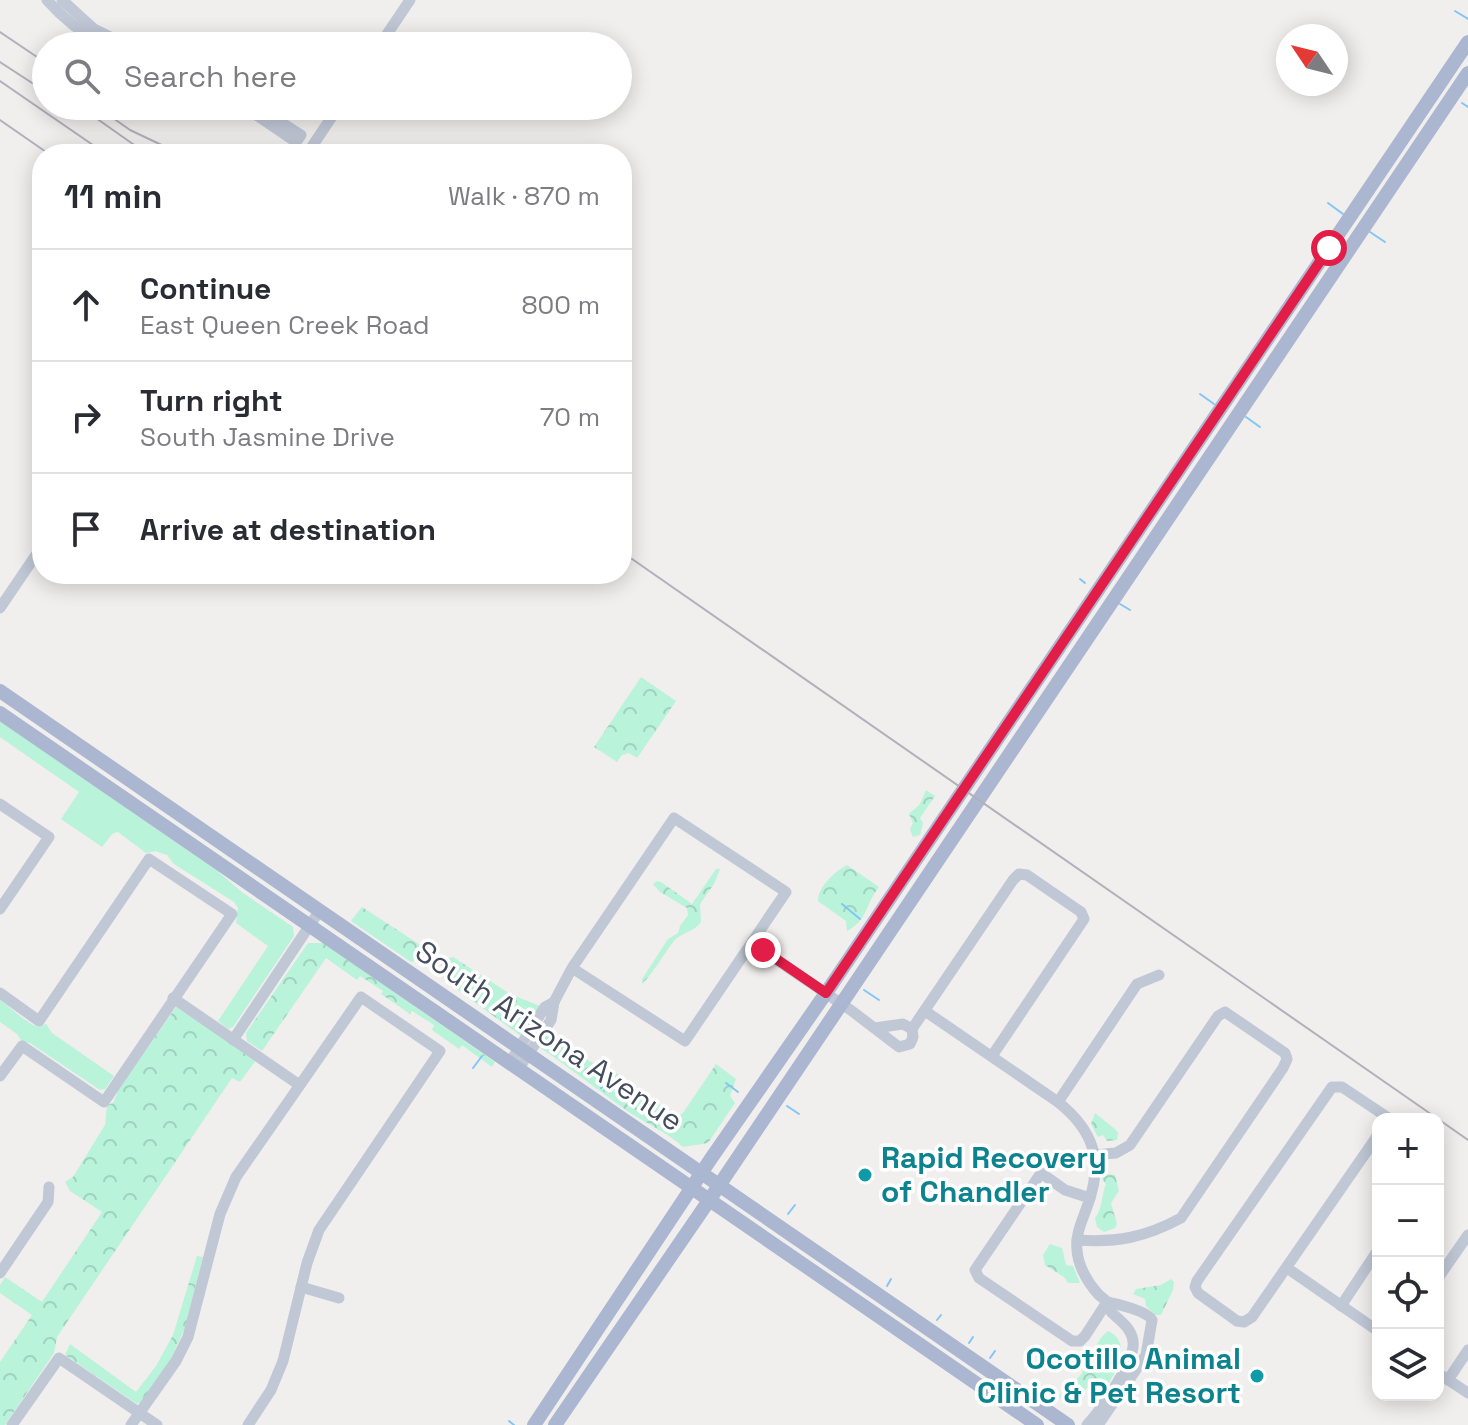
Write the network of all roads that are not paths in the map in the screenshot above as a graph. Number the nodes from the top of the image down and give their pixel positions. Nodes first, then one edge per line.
1 (47, 0) edge
2 (62, 0) edge
3 (410, 0) edge
4 (84, 32) edge
5 (100, 32) edge
6 (388, 32) edge
7 (1468, 42) edge
8 (1464, 66) edge
9 (267, 120) edge
10 (274, 120) edge
11 (330, 120) edge
12 (314, 144) edge
13 (32, 561) edge
14 (0, 608) edge
15 (1070, 632) junction
16 (1084, 642) junction
17 (0, 691) edge
18 (0, 713) edge
19 (0, 804) edge
20 (0, 909) edge
21 (320, 910) junction
22 (310, 925) junction
23 (752, 943) junction
24 (572, 968) junction
25 (1159, 975) dead end
26 (0, 993) edge
27 (826, 993) junction
28 (173, 998) junction
29 (840, 1003) junction
30 (925, 1011) junction
31 (875, 1028) junction
32 (912, 1029) junction
33 (233, 1040) junction
34 (524, 1050) junction
35 (992, 1056) junction
36 (514, 1065) junction
37 (0, 1076) edge
38 (298, 1084) junction
39 (1058, 1102) junction
40 (1380, 1113) edge
41 (1372, 1144) edge
42 (1094, 1155) junction
43 (702, 1172) junction
44 (720, 1184) junction
45 (49, 1187) dead end
46 (693, 1187) junction
47 (1090, 1198) junction
48 (710, 1199) junction
49 (1468, 1235) edge
50 (1077, 1240) junction
51 (1373, 1257) edge
52 (2, 1267) edge
53 (1287, 1268) junction
54 (1444, 1269) edge
55 (301, 1287) junction
56 (339, 1298) dead end
57 (1107, 1302) junction
58 (1341, 1306) junction
59 (897, 1307) junction
60 (1124, 1314) junction
61 (887, 1321) junction
62 (1375, 1329) edge
63 (1468, 1350) edge
64 (1444, 1375) edge
65 (1444, 1377) edge
66 (1468, 1393) edge
67 (139, 1413) junction
68 (12, 1425) edge
69 (131, 1425) edge
70 (157, 1425) edge
71 (248, 1425) edge
72 (534, 1425) edge
73 (555, 1425) edge
74 (1037, 1425) edge
75 (1068, 1425) edge
76 (1087, 1425) edge
77 (1098, 1425) edge

1 - 4 street
2 - 5 street
3 - 6 street
7 - 8 main road
8 - 15 main road
8 - 16 main road
9 - 10 street
11 - 12 street
13 - 14 street
15 - 16 main road
15 - 27 main road
16 - 29 main road
17 - 21 main road, South Arizona Avenue
18 - 22 main road, South Arizona Avenue
19 - 20 street
21 - 22 street
21 - 34 main road, South Arizona Avenue
22 - 33 street
22 - 36 main road, South Arizona Avenue
23 - 24 street
23 - 24 street
23 - 27 street
24 - 34 street
25 - 39 street
26 - 28 street
27 - 29 street
27 - 43 main road
28 - 33 street
28 - 37 street
29 - 31 street
29 - 44 main road
30 - 32 street
30 - 35 street
30 - 35 street
31 - 32 street
31 - 32 street
33 - 38 street
34 - 36 street
34 - 43 main road, South Arizona Avenue
35 - 39 street
36 - 46 main road, South Arizona Avenue
38 - 55 street
38 - 67 street
39 - 42 street
40 - 53 street
41 - 53 street
42 - 47 street
42 - 50 street
43 - 44 main road, South Arizona Avenue
43 - 46 main road
44 - 48 main road
44 - 59 main road, South Arizona Avenue
45 - 52 street
46 - 48 main road, South Arizona Avenue
46 - 72 main road
47 - 50 street
47 - 57 street
48 - 61 main road, South Arizona Avenue
48 - 73 main road
49 - 54 street
50 - 57 street
51 - 58 street
53 - 58 street
55 - 56 street
55 - 71 street
57 - 60 street
58 - 62 street
59 - 61 main road
59 - 75 main road, South Arizona Avenue
60 - 76 street
60 - 77 street
61 - 74 main road, South Arizona Avenue
63 - 64 street
65 - 66 street
67 - 68 street
67 - 69 street
67 - 70 street

